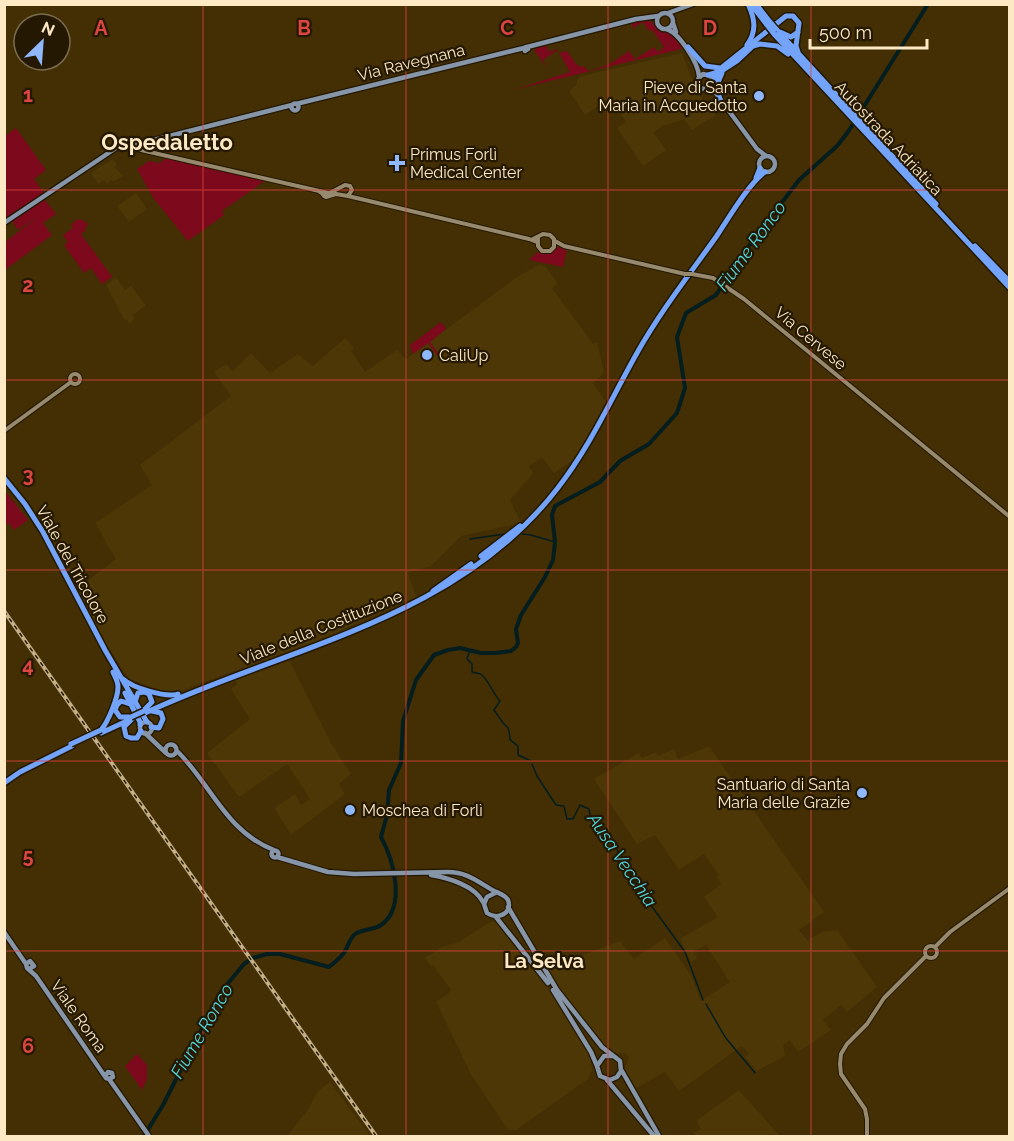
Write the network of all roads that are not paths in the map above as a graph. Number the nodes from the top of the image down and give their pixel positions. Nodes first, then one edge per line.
1 (693, 4) edge
2 (749, 4) edge
3 (756, 4) edge
4 (683, 7) junction
5 (668, 13) junction
6 (658, 16) junction
7 (643, 17) junction
8 (673, 22) junction
9 (657, 24) junction
10 (769, 24) junction
11 (666, 29) junction
12 (799, 31) junction
13 (775, 32) junction
14 (688, 47) junction
15 (744, 51) junction
16 (803, 66) junction
17 (720, 68) junction
18 (727, 68) junction
19 (706, 74) junction
20 (699, 78) junction
21 (820, 78) junction
22 (712, 83) junction
23 (707, 89) junction
24 (720, 99) junction
25 (841, 104) junction
26 (865, 129) junction
27 (126, 145) junction
28 (766, 156) junction
29 (760, 160) junction
30 (762, 170) junction
31 (341, 188) junction
32 (352, 191) junction
33 (326, 194) junction
34 (345, 195) junction
35 (363, 200) junction
36 (4, 223) edge
37 (538, 240) junction
38 (555, 244) junction
39 (1010, 282) edge
40 (1010, 288) edge
41 (71, 382) dead end
42 (4, 431) edge
43 (4, 473) edge
44 (4, 481) edge
45 (14, 492) junction
46 (1010, 517) edge
47 (471, 569) junction
48 (301, 650) junction
49 (113, 667) junction
50 (213, 682) junction
51 (183, 693) junction
52 (133, 704) junction
53 (114, 706) junction
54 (144, 712) junction
55 (131, 718) junction
56 (147, 722) joint
57 (101, 730) junction
58 (145, 730) junction
59 (72, 745) junction
60 (167, 746) junction
61 (177, 751) junction
62 (166, 753) junction
63 (173, 756) junction
64 (185, 760) junction
65 (4, 782) edge
66 (414, 873) junction
67 (1010, 888) edge
68 (497, 892) junction
69 (484, 904) junction
70 (508, 907) junction
71 (496, 917) junction
72 (4, 932) edge
73 (935, 947) junction
74 (926, 956) junction
75 (612, 1056) junction
76 (597, 1066) junction
77 (621, 1071) junction
78 (607, 1080) junction
79 (149, 1137) edge
80 (656, 1137) edge
81 (867, 1137) edge

1 - 4 main road
2 - 10 highway, Autostrada Adriatica
2 - 15 highway
3 - 10 highway, Autostrada Adriatica
4 - 5 main road
4 - 8 main road
5 - 6 main road
5 - 8 main road
6 - 7 main road, Via Ravegnana
6 - 9 main road
7 - 9 main road
7 - 27 main road, Via Ravegnana
8 - 11 main road
8 - 14 main road
9 - 11 main road
10 - 13 highway, Autostrada Adriatica, bridge
11 - 20 main road
12 - 13 highway
12 - 15 highway
12 - 21 highway
13 - 16 highway, Autostrada Adriatica
13 - 21 highway, Autostrada Adriatica
14 - 17 highway
14 - 19 main road
15 - 16 highway
15 - 17 highway
15 - 18 highway
16 - 25 highway, Autostrada Adriatica
17 - 19 highway
18 - 22 highway
18 - 24 highway
19 - 20 main road
19 - 22 main road
20 - 23 main road
21 - 25 highway, Autostrada Adriatica
22 - 23 main road
22 - 24 main road
23 - 29 main road
24 - 28 main road
25 - 26 highway, Autostrada Adriatica
26 - 39 highway, Autostrada Adriatica
26 - 40 highway, Autostrada Adriatica
27 - 33 main road, Via Cervese
27 - 36 main road, Via Ravegnana
28 - 29 main road
28 - 30 main road
29 - 30 main road
30 - 47 highway
31 - 32 main road, Via Cervese
31 - 33 main road
31 - 34 main road
32 - 34 main road
32 - 35 main road, Via Cervese
33 - 34 main road, Via Cervese
34 - 35 main road, Via Cervese
35 - 37 main road, Via Cervese
37 - 38 main road, Via Cervese
37 - 38 main road, Via Cervese
38 - 46 main road, Via Cervese, bridge
41 - 42 main road
43 - 45 highway
44 - 45 highway, Viale del Tricolore
45 - 49 highway, Viale del Tricolore
47 - 48 highway, Viale della Costituzione
47 - 48 highway, Viale della Costituzione
48 - 50 highway, Viale della Costituzione
49 - 51 highway
49 - 52 highway, Viale del Tricolore
49 - 53 highway
50 - 51 highway
50 - 54 highway, Viale della Costituzione
51 - 54 highway
52 - 53 highway
52 - 54 highway
52 - 56 highway
52 - 58 highway
53 - 55 highway
53 - 57 highway
54 - 55 highway, bridge
54 - 58 highway
55 - 57 highway
55 - 58 highway
55 - 59 highway, bridge
56 - 58 main road
57 - 59 highway, bridge
58 - 60 main road
58 - 62 main road
59 - 65 highway
60 - 61 main road
60 - 62 main road
61 - 63 main road
61 - 64 main road
62 - 63 main road
63 - 64 main road
64 - 66 main road
66 - 68 main road
66 - 69 main road
67 - 73 main road
68 - 69 main road
68 - 70 main road
69 - 71 main road
70 - 71 main road
70 - 75 main road
71 - 76 main road
72 - 79 main road, Viale Roma
73 - 74 main road
73 - 74 main road
74 - 81 main road
75 - 76 main road
75 - 77 main road
76 - 78 main road
77 - 78 main road
77 - 80 main road
78 - 80 main road

